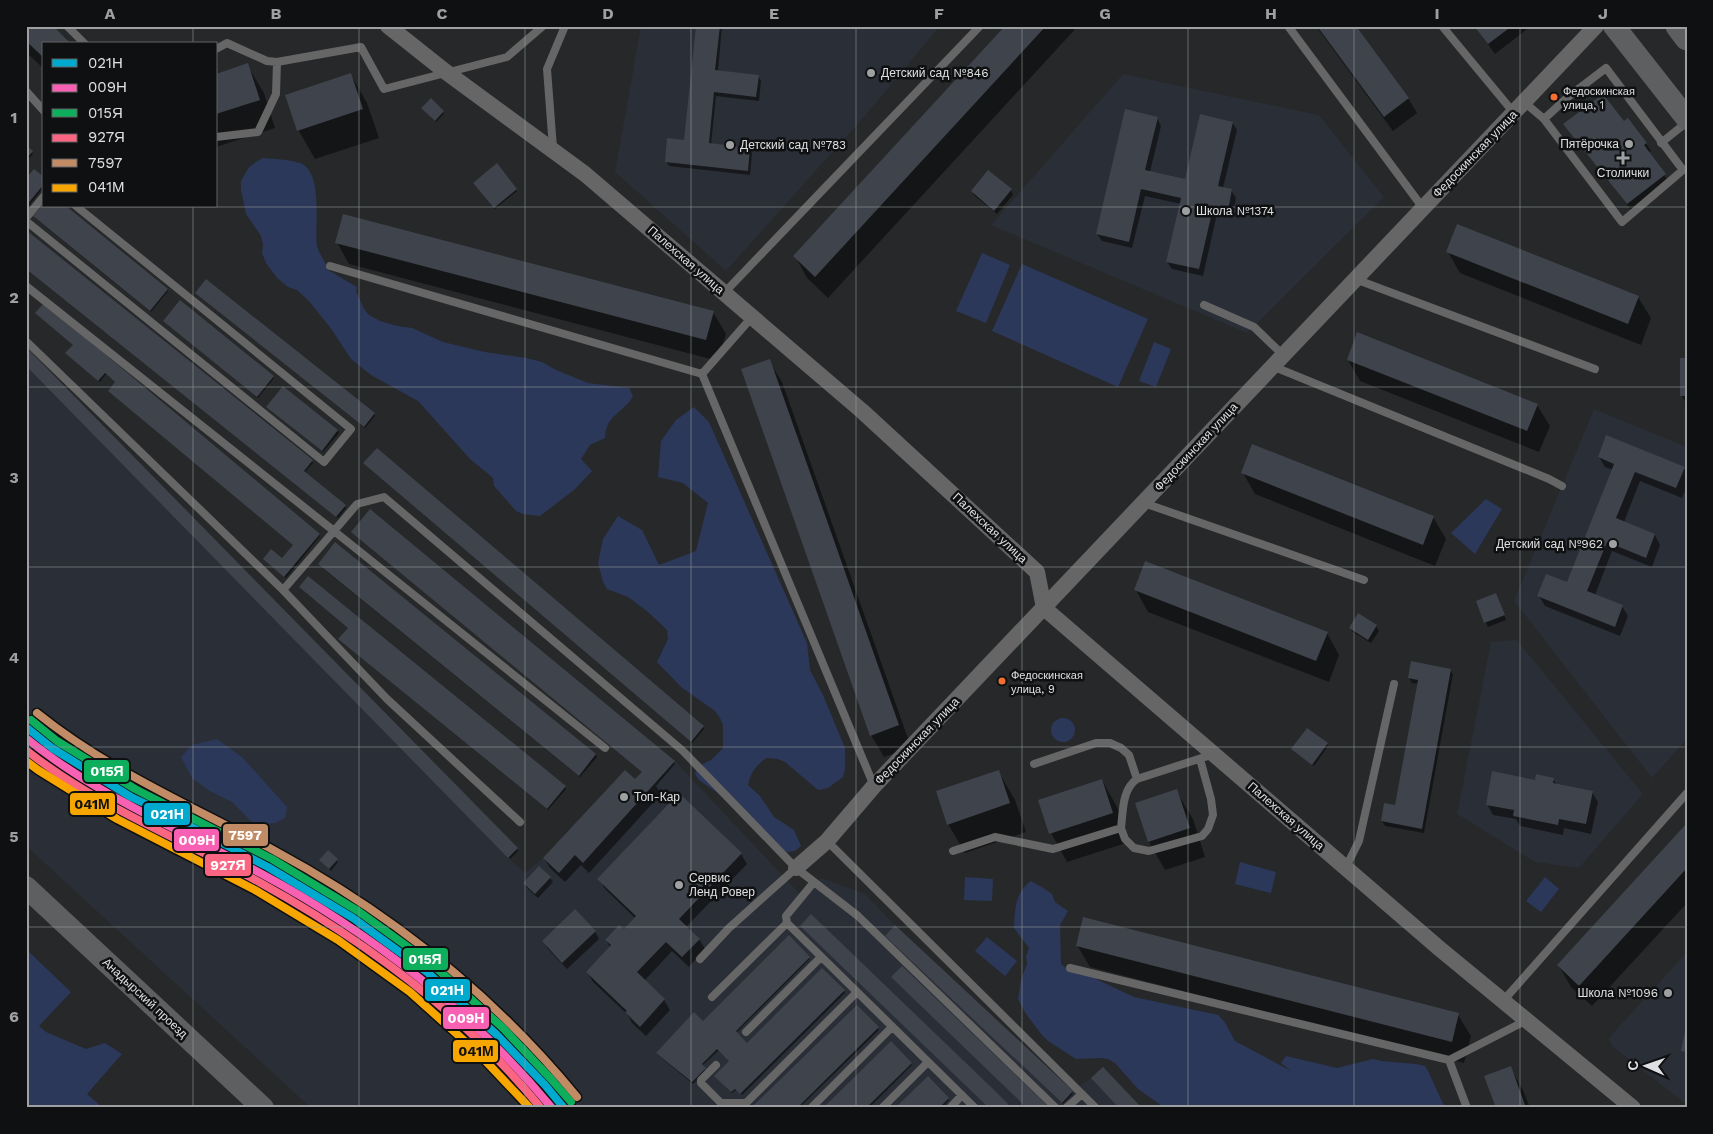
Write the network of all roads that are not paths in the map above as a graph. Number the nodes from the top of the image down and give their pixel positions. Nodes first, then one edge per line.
1 (67, 26) edge
2 (388, 26) edge
3 (544, 26) edge
4 (565, 26) edge
5 (980, 26) edge
6 (1288, 26) edge
7 (1442, 26) edge
8 (1596, 26) edge
9 (1614, 26) edge
10 (1678, 26) edge
11 (1687, 38) edge
12 (83, 42) edge
13 (218, 48) edge
14 (277, 62) junction
15 (446, 72) junction
16 (26, 91) edge
17 (1519, 107) junction
18 (42, 109) edge
19 (1544, 119) junction
20 (1687, 121) edge
21 (218, 137) edge
22 (1661, 143) junction
23 (553, 150) junction
24 (42, 199) edge
25 (78, 208) edge
26 (1423, 208) junction
27 (26, 219) edge
28 (330, 266) dead end
29 (1355, 279) junction
30 (26, 286) edge
31 (724, 293) junction
32 (1204, 306) dead end
33 (752, 317) junction
34 (26, 341) edge
35 (1278, 360) junction
36 (1595, 369) dead end
37 (702, 374) junction
38 (1562, 486) dead end
39 (1143, 502) junction
40 (334, 531) junction
41 (1364, 580) dead end
42 (283, 590) junction
43 (1044, 608) junction
44 (1394, 684) dead end
45 (605, 748) dead end
46 (1206, 756) junction
47 (1034, 764) dead end
48 (1138, 779) junction
49 (874, 786) junction
50 (1687, 793) edge
51 (520, 822) dead end
52 (1121, 828) junction
53 (827, 842) junction
54 (953, 851) dead end
55 (796, 868) junction
56 (1346, 868) junction
57 (814, 882) junction
58 (26, 887) edge
59 (787, 923) junction
60 (821, 957) junction
61 (700, 959) dead end
62 (1070, 968) dead end
63 (857, 992) junction
64 (712, 997) dead end
65 (1503, 1001) junction
66 (1527, 1020) junction
67 (892, 1027) junction
68 (746, 1032) dead end
69 (1449, 1060) junction
70 (928, 1062) junction
71 (716, 1065) dead end
72 (1082, 1094) junction
73 (962, 1095) junction
74 (264, 1108) edge
75 (811, 1108) edge
76 (882, 1108) edge
77 (950, 1108) edge
78 (975, 1108) edge
79 (1056, 1108) edge
80 (1066, 1108) edge
81 (1096, 1108) edge
82 (1467, 1108) edge
83 (1634, 1108) edge

1 - 12 lane
2 - 15 street, Палехская улица
3 - 15 lane
4 - 23 lane
5 - 31 lane
6 - 26 lane
7 - 17 lane
8 - 17 street, Федоскинская улица
9 - 20 street
10 - 11 main road
13 - 14 lane
14 - 15 lane
14 - 21 lane
15 - 23 street, Палехская улица
16 - 18 lane
17 - 19 lane
17 - 26 street, Федоскинская улица
19 - 22 lane
19 - 22 lane
20 - 22 lane
23 - 31 street, Палехская улица
24 - 27 lane
25 - 27 lane
26 - 29 street, Федоскинская улица
28 - 37 lane
29 - 35 street, Федоскинская улица
29 - 36 lane
30 - 40 lane
31 - 33 street, Палехская улица
32 - 35 lane
33 - 37 lane
33 - 43 street, Палехская улица
34 - 42 lane
35 - 38 lane
35 - 39 street, Федоскинская улица
37 - 49 lane
39 - 41 lane
39 - 43 street, Федоскинская улица
40 - 42 lane
40 - 45 lane
40 - 55 lane
42 - 51 lane
43 - 46 street, Палехская улица
43 - 49 street, Федоскинская улица
44 - 56 lane
46 - 48 lane
46 - 52 lane
46 - 56 street, Палехская улица
47 - 48 lane
48 - 52 lane
49 - 53 street, Федоскинская улица
50 - 65 lane
52 - 54 lane
53 - 55 street, Федоскинская улица
53 - 72 lane
55 - 57 lane
55 - 61 lane
56 - 65 street, Палехская улица
57 - 59 lane
57 - 79 lane
58 - 74 street, Анадырский проезд
59 - 60 lane
59 - 64 lane
60 - 63 lane
60 - 68 lane
62 - 69 lane
63 - 67 lane
63 - 71 lane
65 - 66 street, Палехская улица
66 - 69 lane
66 - 83 street, Палехская улица
67 - 70 lane
67 - 75 lane
69 - 82 lane
70 - 73 lane
70 - 76 lane
72 - 80 lane
72 - 81 lane
73 - 77 lane
73 - 78 lane

